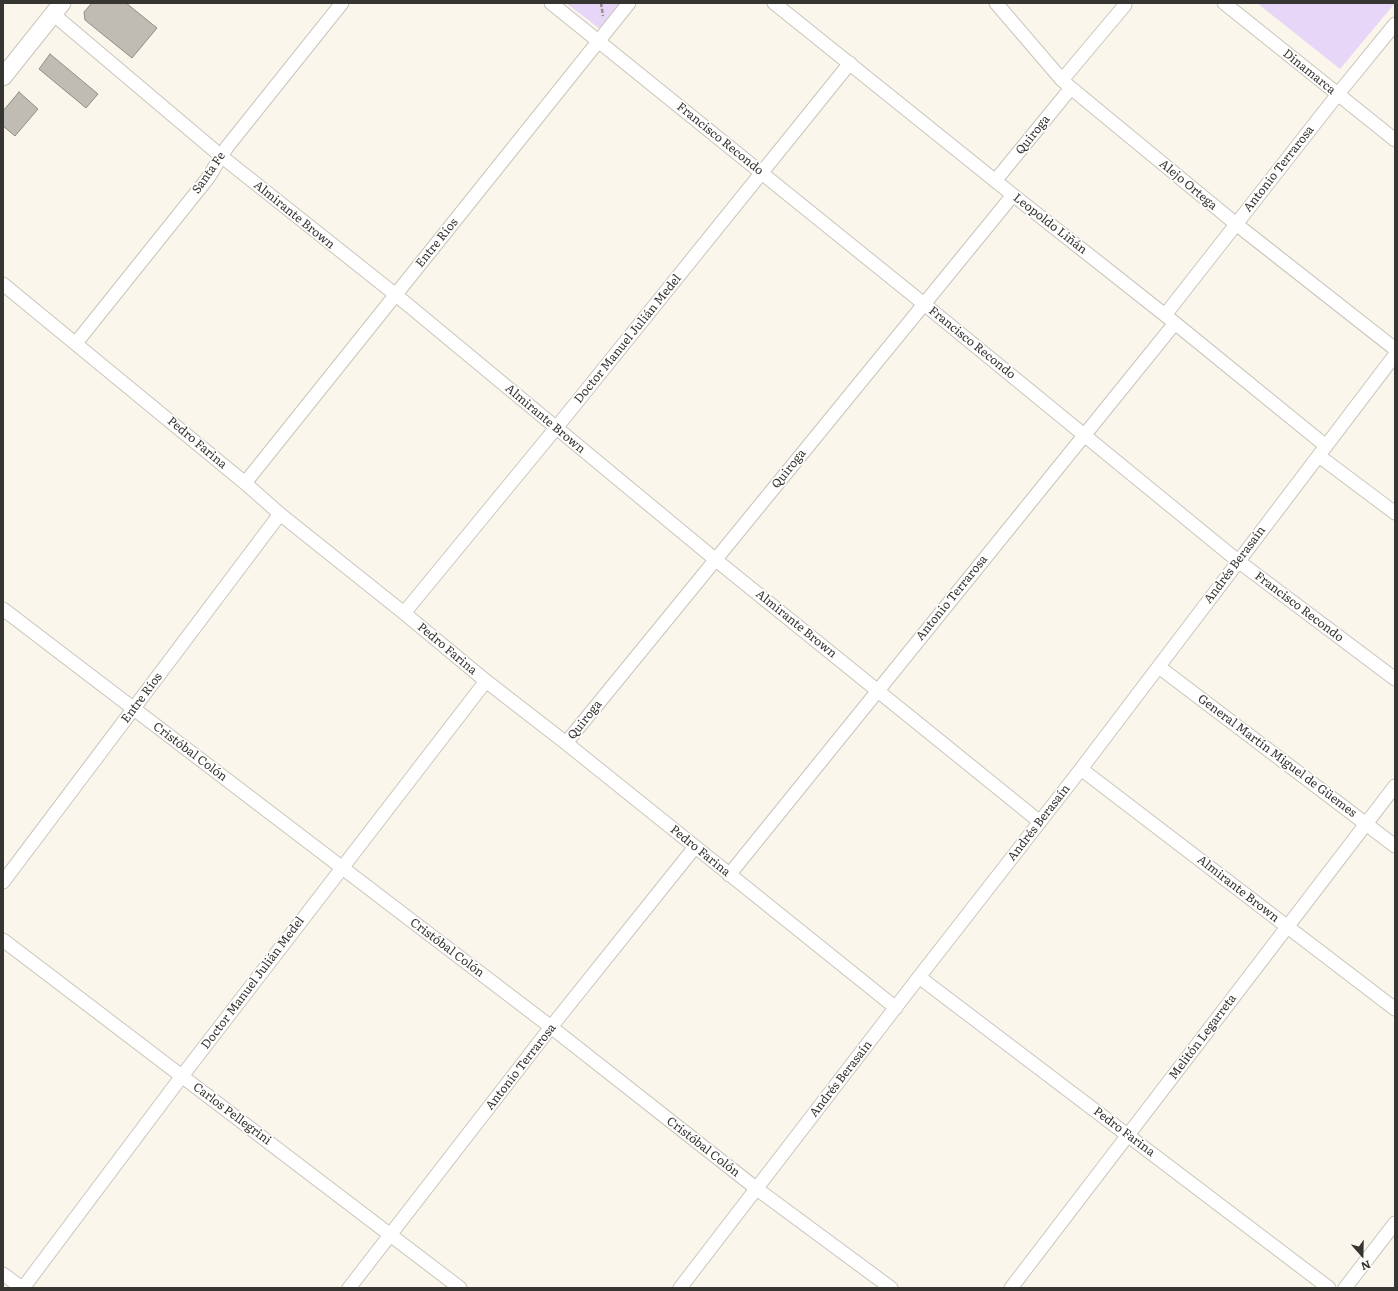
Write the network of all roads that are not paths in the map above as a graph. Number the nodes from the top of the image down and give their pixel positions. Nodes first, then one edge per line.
1 (342, 3) edge
2 (551, 3) edge
3 (629, 3) edge
4 (774, 3) edge
5 (996, 3) edge
6 (1224, 3) edge
7 (1125, 4) dead end
8 (57, 8) edge
9 (1395, 24) edge
10 (599, 41) junction
11 (850, 63) junction
12 (3, 77) edge
13 (1066, 84) junction
14 (1338, 94) junction
15 (1395, 140) edge
16 (221, 156) junction
17 (761, 173) junction
18 (995, 181) junction
19 (1013, 195) junction
20 (1236, 224) junction
21 (3, 284) edge
22 (396, 295) junction
23 (924, 304) junction
24 (1170, 319) junction
25 (76, 343) junction
26 (1395, 349) edge
27 (1395, 355) edge
28 (556, 428) junction
29 (1084, 436) junction
30 (1322, 451) junction
31 (244, 483) junction
32 (280, 514) junction
33 (1395, 514) edge
34 (716, 560) junction
35 (1238, 561) junction
36 (3, 609) edge
37 (404, 613) junction
38 (1158, 667) junction
39 (1395, 679) edge
40 (486, 681) junction
41 (878, 690) junction
42 (133, 709) junction
43 (566, 743) junction
44 (1081, 769) junction
45 (1395, 786) edge
46 (1040, 822) junction
47 (1366, 824) junction
48 (1395, 846) edge
49 (695, 847) junction
50 (342, 867) junction
51 (729, 875) junction
52 (3, 882) edge
53 (1286, 926) junction
54 (3, 940) edge
55 (919, 977) junction
56 (896, 1008) junction
57 (1395, 1009) edge
58 (551, 1028) junction
59 (182, 1076) junction
60 (1128, 1135) junction
61 (757, 1189) junction
62 (1395, 1223) edge
63 (390, 1234) junction
64 (3, 1274) edge
65 (22, 1288) edge
66 (349, 1288) edge
67 (460, 1288) edge
68 (680, 1288) edge
69 (891, 1288) edge
70 (1010, 1288) edge
71 (1329, 1288) edge
72 (1345, 1288) edge

1 - 16 street, Santa Fe
2 - 10 street, Francisco Recondo
3 - 10 street, Entre Ríos
4 - 11 street, Leopoldo Liñán
5 - 13 street, Alejo Ortega
6 - 14 street, Dinamarca
7 - 13 street, Quiroga
8 - 12 main road
8 - 16 street, Almirante Brown
9 - 14 street, Antonio Terrarosa
10 - 17 street, Francisco Recondo
10 - 22 street, Entre Ríos
11 - 17 street, Doctor Manuel Julián Medel
11 - 18 street, Leopoldo Liñán
13 - 18 street, Quiroga
13 - 20 street, Alejo Ortega
14 - 15 street, Dinamarca
14 - 20 street, Antonio Terrarosa
16 - 22 street, Almirante Brown
16 - 25 street, Santa Fe
17 - 23 street, Francisco Recondo
17 - 28 street, Doctor Manuel Julián Medel
18 - 19 street, Leopoldo Liñán
19 - 23 street, Quiroga
19 - 24 street, Leopoldo Liñán
20 - 24 street, Antonio Terrarosa
20 - 26 street, Alejo Ortega
21 - 25 street, Pedro Farina
22 - 28 street, Almirante Brown
22 - 31 street, Entre Ríos
23 - 29 street, Francisco Recondo
23 - 34 street, Quiroga
24 - 29 street, Antonio Terrarosa
24 - 30 street, Leopoldo Liñán
25 - 31 street, Pedro Farina
27 - 30 street, Andrés Berasaín
28 - 34 street, Almirante Brown
28 - 37 street, Doctor Manuel Julián Medel
29 - 35 street, Francisco Recondo
29 - 41 street, Antonio Terrarosa
30 - 33 street, Leopoldo Liñán
30 - 35 street, Andrés Berasaín
31 - 32 street, Pedro Farina
32 - 37 street, Pedro Farina
32 - 42 street, Entre Ríos
34 - 41 street, Almirante Brown
34 - 43 street, Quiroga
35 - 38 street, Andrés Berasaín
35 - 39 street, Francisco Recondo
36 - 42 street, Cristóbal Colón
37 - 40 street, Pedro Farina
38 - 44 street, Andrés Berasaín
38 - 47 street, General Martín Miguel de Güemes
40 - 43 street, Pedro Farina
40 - 50 street, Doctor Manuel Julián Medel
41 - 46 street, Almirante Brown
41 - 51 street, Antonio Terrarosa
42 - 50 street, Cristóbal Colón
42 - 52 street, Entre Ríos
43 - 49 street, Pedro Farina
44 - 46 street, Andrés Berasaín
44 - 53 street, Almirante Brown
45 - 47 street, Melitón Legarreta
46 - 55 street, Andrés Berasaín
47 - 48 street, General Martín Miguel de Güemes
47 - 53 street, Melitón Legarreta
49 - 51 street, Pedro Farina
49 - 58 street, Antonio Terrarosa
50 - 58 street, Cristóbal Colón
50 - 59 street, Doctor Manuel Julián Medel
51 - 56 street, Pedro Farina
53 - 57 street, Almirante Brown
53 - 60 street, Melitón Legarreta
54 - 59 street, Carlos Pellegrini
55 - 56 street, Andrés Berasaín
55 - 60 street, Pedro Farina
56 - 61 street, Andrés Berasaín
58 - 61 street, Cristóbal Colón
58 - 63 street, Antonio Terrarosa
59 - 63 street, Carlos Pellegrini
59 - 65 street, Doctor Manuel Julián Medel
60 - 70 street, Melitón Legarreta
60 - 71 street, Pedro Farina
61 - 68 street, Andrés Berasaín
61 - 69 street, Cristóbal Colón
62 - 72 street
63 - 66 street, Antonio Terrarosa
63 - 67 street, Carlos Pellegrini
64 - 65 street

